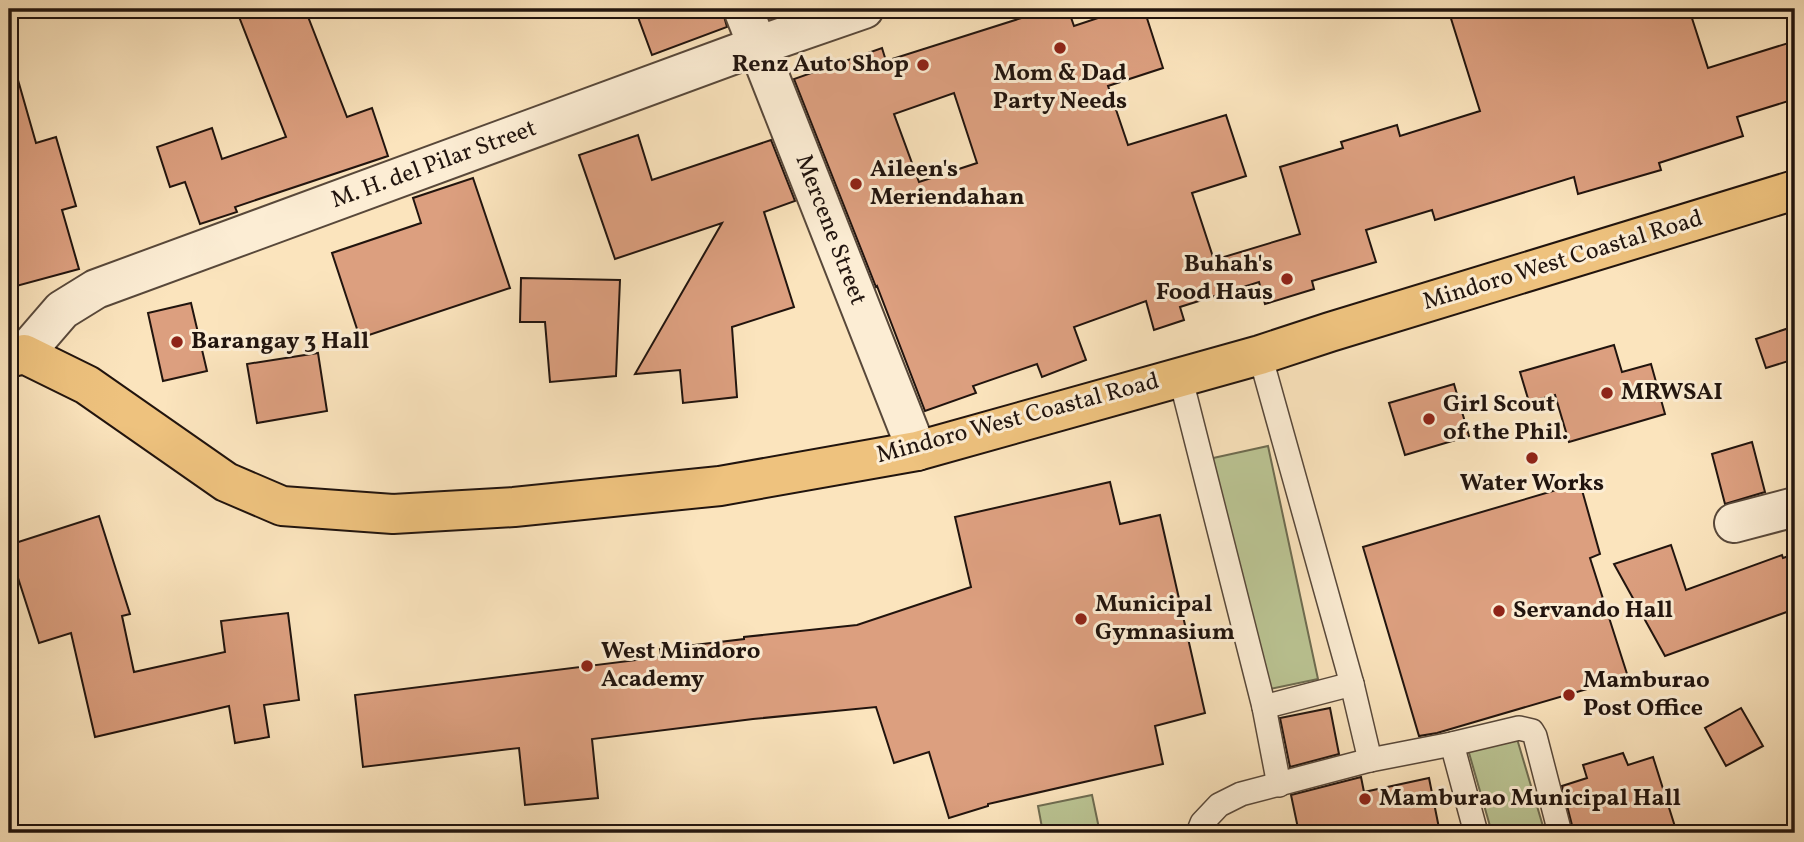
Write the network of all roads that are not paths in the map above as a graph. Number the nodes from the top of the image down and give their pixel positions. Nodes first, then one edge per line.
1 (743, 9) edge
2 (864, 9) edge
3 (757, 46) junction
4 (1795, 190) edge
5 (1260, 355) junction
6 (16, 356) edge
7 (1180, 376) junction
8 (917, 451) junction
9 (1795, 507) edge
10 (1734, 523) dead end
11 (1352, 684) junction
12 (1264, 707) junction
13 (1452, 744) junction
14 (1370, 760) junction
15 (1279, 785) junction
16 (1198, 833) edge
17 (1476, 833) edge
18 (1560, 833) edge

1 - 3 street, Mercene Street
2 - 3 street, M. H. del Pilar Street
3 - 6 street, M. H. del Pilar Street
3 - 8 street, Mercene Street
4 - 5 main road, Mindoro West Coastal Road
5 - 7 main road, Mindoro West Coastal Road
5 - 11 lane
6 - 8 main road, Mindoro West Coastal Road
7 - 8 main road, Mindoro West Coastal Road
7 - 12 lane
9 - 10 street
11 - 12 lane
11 - 14 lane
12 - 15 lane
13 - 14 lane
13 - 17 lane
13 - 18 lane
14 - 15 lane
15 - 16 lane

